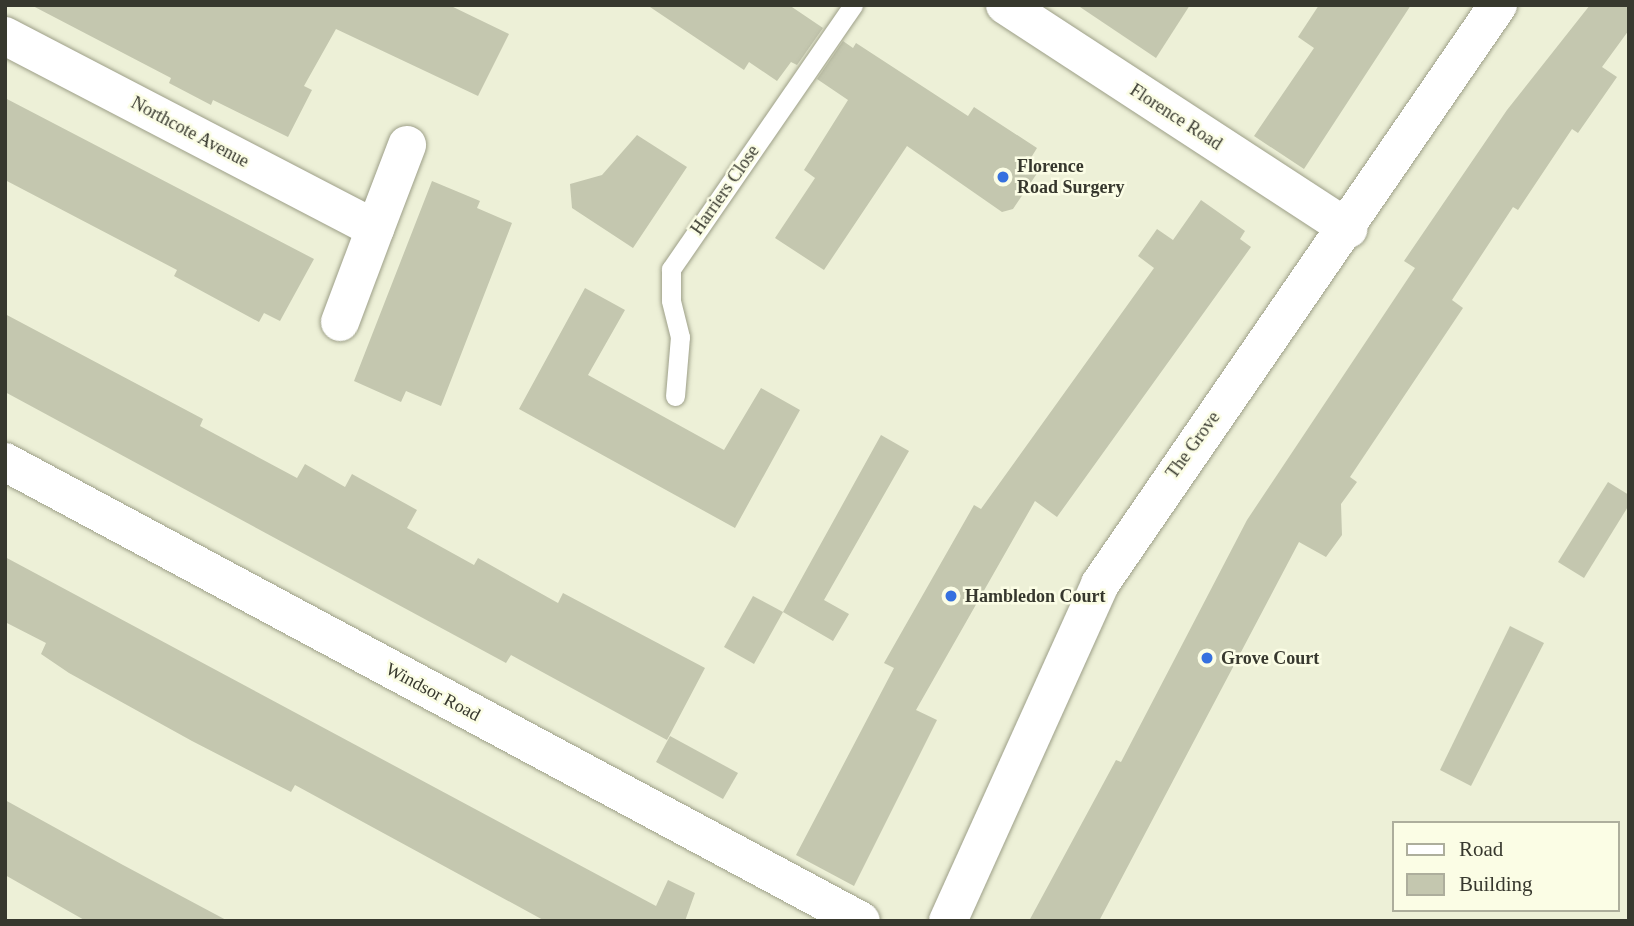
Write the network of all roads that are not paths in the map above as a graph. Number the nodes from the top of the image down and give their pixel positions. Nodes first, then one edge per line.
1 (853, 5) edge
2 (1005, 5) edge
3 (1498, 5) edge
4 (5, 36) edge
5 (407, 145) dead end
6 (375, 229) junction
7 (1348, 229) junction
8 (340, 322) dead end
9 (675, 397) dead end
10 (5, 462) edge
11 (861, 921) edge
12 (948, 921) edge

1 - 9 lane, Harriers Close
2 - 7 street, Florence Road
3 - 7 street, The Grove
4 - 6 street, Northcote Avenue
5 - 6 street
6 - 8 street
7 - 12 street, The Grove
10 - 11 street, Windsor Road

